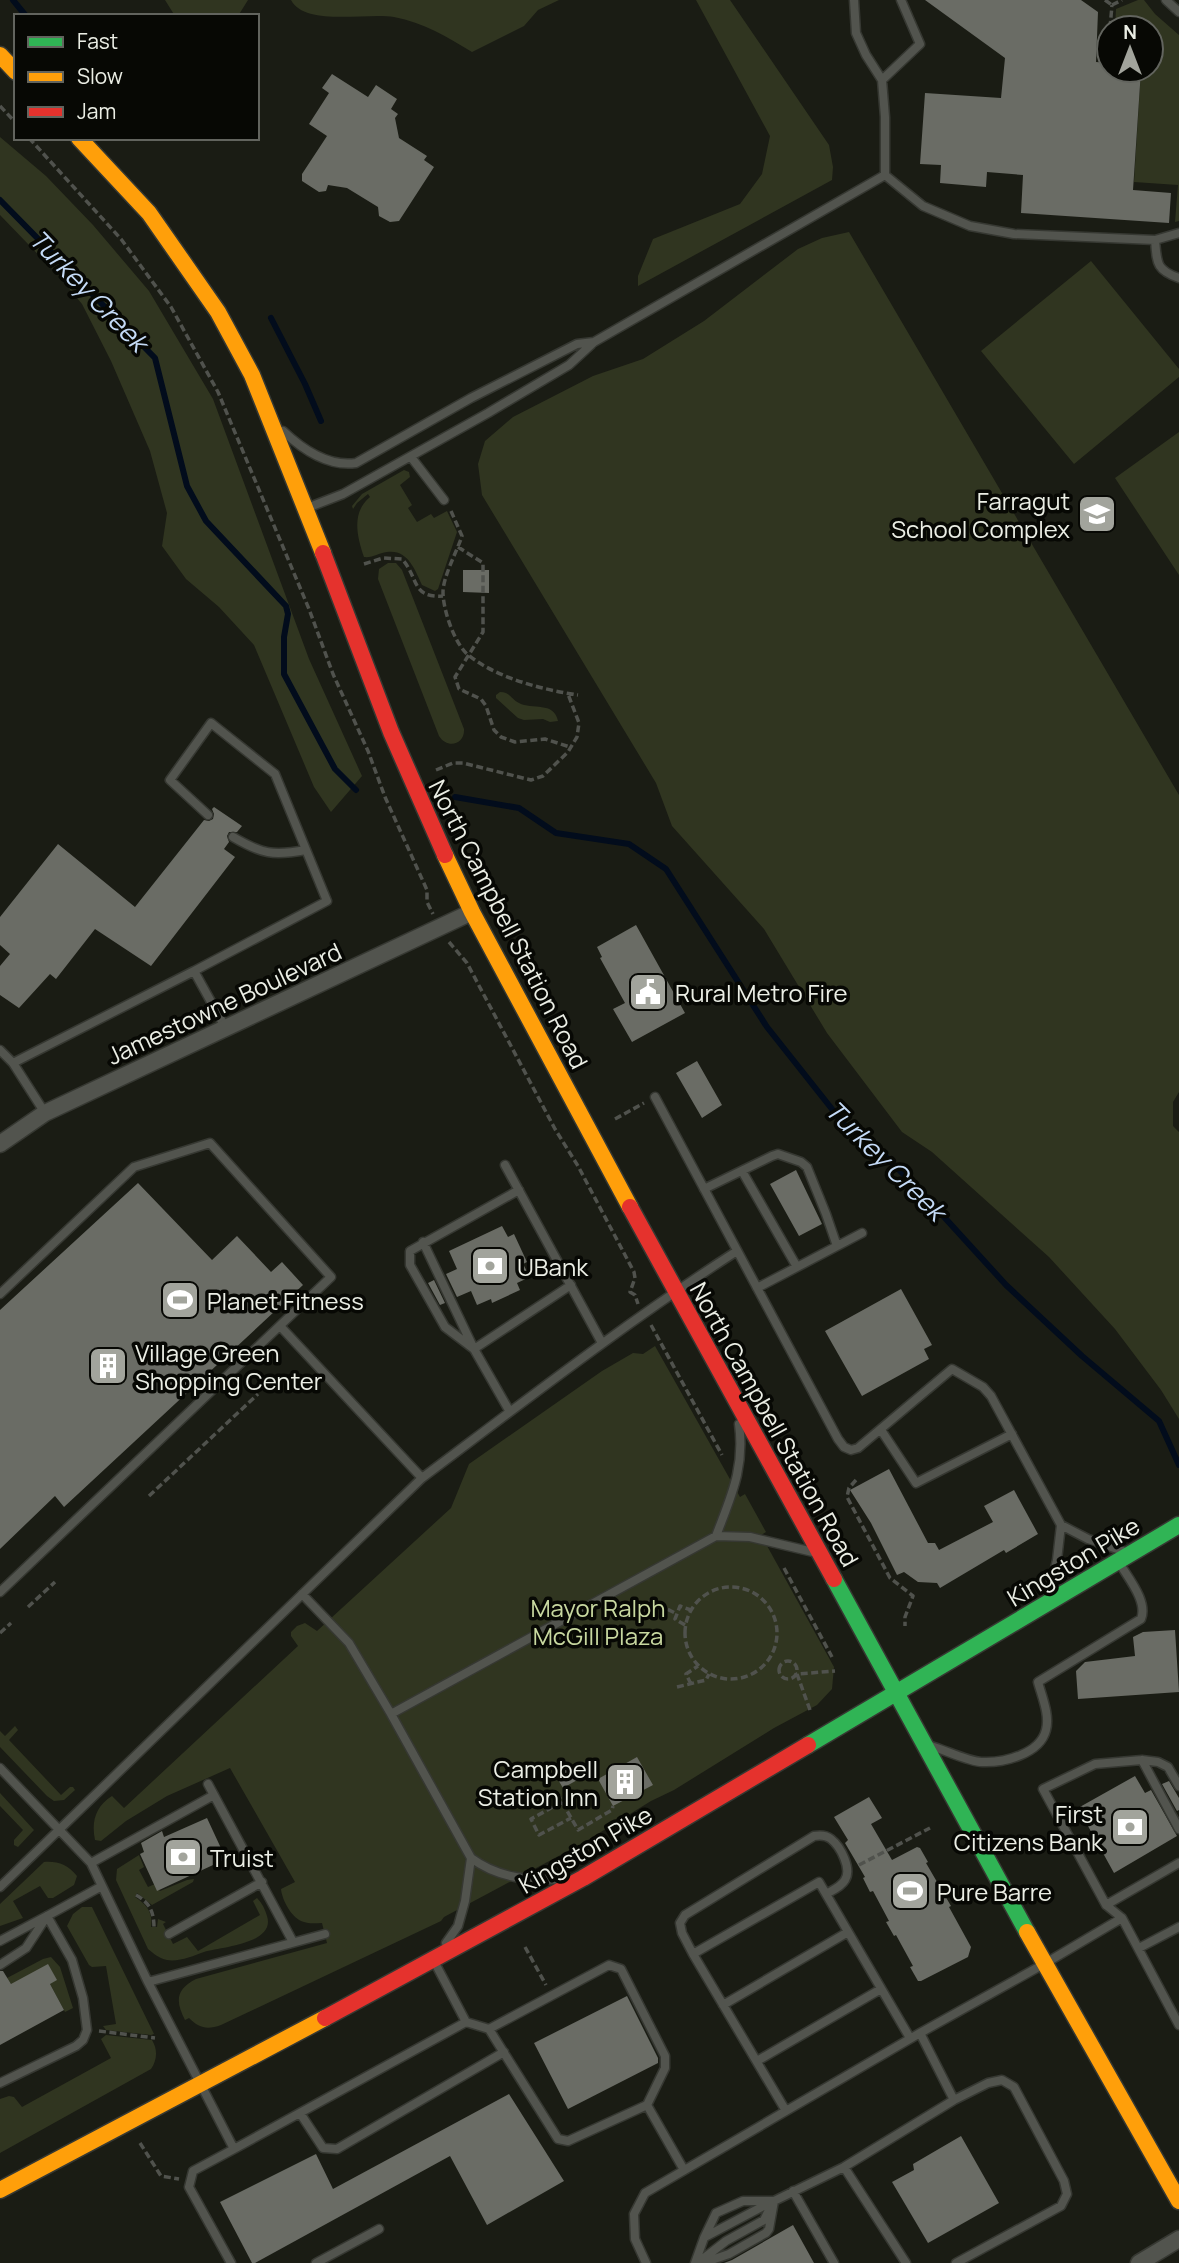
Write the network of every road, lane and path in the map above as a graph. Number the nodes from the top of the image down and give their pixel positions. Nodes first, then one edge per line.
1 (854, 0) edge
2 (901, 0) edge
3 (1105, 0) edge
4 (1122, 0) edge
5 (1166, 0) edge
6 (1112, 5) junction
7 (1179, 12) edge
8 (1111, 14) edge
9 (0, 55) edge
10 (14, 70) edge
11 (882, 80) junction
12 (0, 106) edge
13 (14, 121) edge
14 (81, 140) edge
15 (885, 175) junction
16 (1179, 233) edge
17 (1155, 240) junction
18 (1179, 278) edge
19 (594, 342) junction
20 (269, 416) junction
21 (411, 457) junction
22 (444, 500) joint
23 (306, 508) junction
24 (458, 547) junction
25 (364, 564) dead end
26 (443, 596) junction
27 (470, 655) junction
28 (568, 694) junction
29 (578, 695) dead end
30 (570, 747) junction
31 (436, 770) dead end
32 (208, 815) dead end
33 (233, 837) dead end
34 (306, 849) junction
35 (472, 912) junction
36 (194, 971) junction
37 (225, 1027) junction
38 (0, 1050) edge
39 (13, 1063) junction
40 (655, 1097) dead end
41 (641, 1105) dead end
42 (44, 1113) junction
43 (615, 1118) dead end
44 (0, 1144) edge
45 (505, 1165) dead end
46 (741, 1171) junction
47 (704, 1189) junction
48 (519, 1190) junction
49 (862, 1233) dead end
50 (423, 1242) junction
51 (837, 1246) junction
52 (737, 1251) junction
53 (797, 1267) junction
54 (571, 1285) junction
55 (757, 1288) junction
56 (675, 1291) junction
57 (0, 1294) edge
58 (280, 1326) junction
59 (602, 1343) junction
60 (474, 1349) junction
61 (258, 1394) dead end
62 (736, 1401) junction
63 (510, 1412) junction
64 (881, 1430) junction
65 (1012, 1434) junction
66 (422, 1478) junction
67 (856, 1480) dead end
68 (149, 1496) dead end
69 (1061, 1525) junction
70 (1179, 1525) edge
71 (716, 1536) junction
72 (821, 1555) junction
73 (1124, 1557) junction
74 (784, 1568) dead end
75 (54, 1583) dead end
76 (0, 1592) edge
77 (302, 1594) junction
78 (649, 1600) dead end
79 (1047, 1602) junction
80 (28, 1607) dead end
81 (691, 1610) junction
82 (677, 1614) junction
83 (11, 1623) dead end
84 (685, 1625) junction
85 (905, 1626) dead end
86 (0, 1633) edge
87 (832, 1657) dead end
88 (771, 1658) junction
89 (780, 1664) junction
90 (698, 1666) junction
91 (835, 1671) dead end
92 (709, 1674) junction
93 (797, 1674) junction
94 (691, 1684) junction
95 (677, 1687) dead end
96 (897, 1692) junction
97 (810, 1710) dead end
98 (391, 1714) junction
99 (925, 1744) junction
100 (1142, 1760) junction
101 (0, 1768) edge
102 (208, 1784) dead end
103 (1179, 1786) edge
104 (557, 1793) dead end
105 (215, 1795) junction
106 (562, 1802) junction
107 (613, 1806) dead end
108 (571, 1818) junction
109 (930, 1828) dead end
110 (59, 1829) junction
111 (1179, 1829) edge
112 (471, 1858) junction
113 (91, 1863) junction
114 (1179, 1863) edge
115 (848, 1871) junction
116 (583, 1878) junction
117 (262, 1882) junction
118 (102, 1886) junction
119 (0, 1887) edge
120 (826, 1894) junction
121 (136, 1895) dead end
122 (1107, 1905) junction
123 (47, 1916) junction
124 (1122, 1918) junction
125 (1179, 1927) edge
126 (155, 1928) dead end
127 (848, 1932) junction
128 (169, 1934) dead end
129 (325, 1934) dead end
130 (0, 1941) edge
131 (293, 1942) junction
132 (525, 1947) dead end
133 (1139, 1948) junction
134 (693, 1954) junction
135 (433, 1961) junction
136 (1044, 1964) junction
137 (0, 1965) edge
138 (148, 1982) junction
139 (881, 1989) junction
140 (552, 1996) junction
141 (723, 2005) junction
142 (466, 2022) junction
143 (1179, 2025) edge
144 (489, 2029) junction
145 (87, 2030) junction
146 (920, 2033) junction
147 (155, 2038) dead end
148 (910, 2038) junction
149 (504, 2052) junction
150 (757, 2061) junction
151 (0, 2083) edge
152 (200, 2083) junction
153 (954, 2101) junction
154 (647, 2105) junction
155 (786, 2111) junction
156 (300, 2113) junction
157 (140, 2143) dead end
158 (234, 2149) junction
159 (844, 2167) junction
160 (684, 2170) junction
161 (191, 2181) junction
162 (0, 2190) edge
163 (793, 2191) junction
164 (774, 2201) junction
165 (1179, 2201) edge
166 (379, 2229) dead end
167 (704, 2238) junction
168 (1179, 2239) edge
169 (231, 2263) edge
170 (316, 2263) edge
171 (646, 2263) edge
172 (699, 2263) edge
173 (834, 2263) edge
174 (906, 2263) edge
175 (956, 2263) edge
176 (1139, 2263) edge

1 - 11 lane
2 - 11 lane
3 - 6 path
4 - 6 path
5 - 7 lane
6 - 8 path
9 - 10 main road
11 - 15 lane
12 - 13 path
14 - 20 main road, North Campbell Station Road
15 - 17 lane
15 - 19 lane
16 - 17 lane
17 - 18 lane
19 - 20 lane
19 - 21 lane
20 - 23 main road, North Campbell Station Road
21 - 22 lane
21 - 23 lane
22 - 24 path
23 - 35 main road, North Campbell Station Road
24 - 26 path
24 - 27 path
25 - 26 path
26 - 27 path
27 - 28 path
27 - 30 path
28 - 29 path
28 - 30 path
30 - 31 path
32 - 34 lane
33 - 34 lane
34 - 36 lane
35 - 37 street, Jamestowne Boulevard
35 - 56 main road, North Campbell Station Road
36 - 37 lane
36 - 39 lane
37 - 42 street, Jamestowne Boulevard
38 - 39 lane
39 - 42 lane
40 - 47 lane
41 - 43 path
42 - 44 street, Jamestowne Boulevard
45 - 48 lane
46 - 47 lane
46 - 51 lane
46 - 53 lane
47 - 52 lane
48 - 50 lane
48 - 54 lane
49 - 51 lane
50 - 60 lane
50 - 60 lane
51 - 53 lane
52 - 55 lane
52 - 56 lane
53 - 55 lane
54 - 59 lane
54 - 60 lane
55 - 64 lane
56 - 59 lane
56 - 62 main road, North Campbell Station Road
57 - 58 lane
58 - 66 lane
58 - 76 lane
59 - 63 lane
60 - 63 lane
61 - 68 path
62 - 71 lane
62 - 72 main road, North Campbell Station Road
63 - 66 lane
64 - 65 lane
64 - 65 lane
65 - 69 lane
66 - 77 lane
67 - 85 path
69 - 73 lane
69 - 79 lane
70 - 73 main road, Kingston Pike
71 - 72 lane
71 - 98 lane
72 - 96 main road, North Campbell Station Road
73 - 79 main road, Kingston Pike
73 - 99 lane
74 - 87 path
75 - 80 path
77 - 98 lane
77 - 110 lane
78 - 82 path
79 - 96 main road, Kingston Pike
81 - 82 path
81 - 84 path
81 - 88 path
82 - 84 path
83 - 86 path
84 - 90 path
88 - 89 path
88 - 92 path
89 - 93 path
89 - 93 path
90 - 92 path
90 - 94 path
91 - 93 path
92 - 94 path
93 - 97 path
94 - 95 path
96 - 99 main road, North Campbell Station Road
96 - 116 main road, Kingston Pike
98 - 112 lane
99 - 136 main road, North Campbell Station Road
100 - 103 lane
100 - 111 lane
100 - 122 lane
101 - 110 lane
102 - 105 lane
104 - 106 path
105 - 113 lane
105 - 117 lane
106 - 108 path
106 - 108 path
107 - 108 path
109 - 115 path
110 - 113 lane
110 - 119 lane
112 - 116 lane
112 - 135 lane
113 - 118 lane
114 - 122 lane
115 - 120 lane
115 - 134 lane
116 - 135 main road, Kingston Pike
117 - 128 lane
117 - 131 lane
118 - 123 lane
118 - 138 lane
120 - 127 lane
120 - 134 lane
121 - 126 path
122 - 124 lane
123 - 130 lane
123 - 137 lane
123 - 145 lane
124 - 133 lane
124 - 136 lane
125 - 133 lane
127 - 139 lane
127 - 141 lane
129 - 131 lane
131 - 138 lane
132 - 140 path
133 - 143 lane
134 - 141 lane
135 - 142 lane
135 - 152 main road, Kingston Pike
136 - 146 lane
136 - 165 main road, North Campbell Station Road
138 - 152 lane
139 - 148 lane
139 - 150 lane
140 - 144 lane
140 - 154 lane
141 - 150 lane
142 - 144 lane
142 - 156 lane
144 - 149 lane
145 - 147 path
145 - 151 lane
146 - 148 lane
146 - 153 lane
148 - 155 lane
149 - 154 lane
149 - 156 lane
150 - 155 lane
152 - 158 lane
152 - 162 main road, Kingston Pike
153 - 159 lane
153 - 175 lane
154 - 160 lane
155 - 160 lane
156 - 158 lane
157 - 161 path
158 - 161 lane
159 - 163 lane
159 - 174 lane
160 - 171 lane
161 - 169 lane
163 - 164 lane
163 - 173 lane
164 - 167 lane
164 - 167 lane
164 - 172 lane
164 - 172 lane
166 - 170 lane
167 - 172 lane
168 - 176 street

